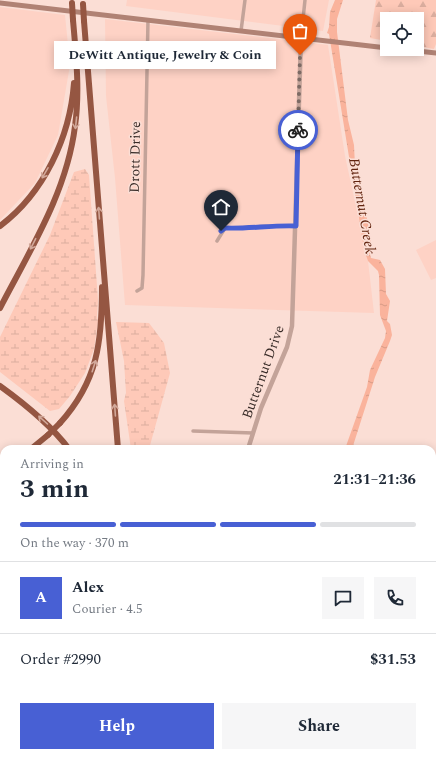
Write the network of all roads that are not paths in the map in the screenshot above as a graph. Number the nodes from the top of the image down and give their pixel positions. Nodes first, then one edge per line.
1 (245, 0) edge
2 (305, 0) edge
3 (72, 2) edge
4 (83, 2) edge
5 (0, 4) edge
6 (148, 20) junction
7 (241, 31) junction
8 (301, 38) junction
9 (380, 47) edge
10 (424, 52) edge
11 (436, 53) edge
12 (76, 56) junction
13 (0, 226) edge
14 (296, 226) junction
15 (217, 241) dead end
16 (102, 252) junction
17 (137, 291) dead end
18 (0, 308) edge
19 (0, 386) edge
20 (193, 431) dead end
21 (253, 432) junction
22 (36, 445) edge
23 (66, 445) edge
24 (118, 445) edge
25 (249, 445) edge

1 - 7 street
2 - 8 street
3 - 12 highway, bridge
16 -> 4 highway, bridge
5 - 6 main road
6 - 7 main road
6 - 17 street, Drott Drive
7 - 8 main road
8 - 9 main road
8 - 14 street, Butternut Drive
10 - 11 main road
12 -> 13 highway
12 -> 18 highway
14 - 15 street
14 - 21 street, Butternut Drive
22 -> 16 highway, bridge
24 -> 16 highway
23 -> 19 highway
20 - 21 street
21 - 25 street, Butternut Drive

